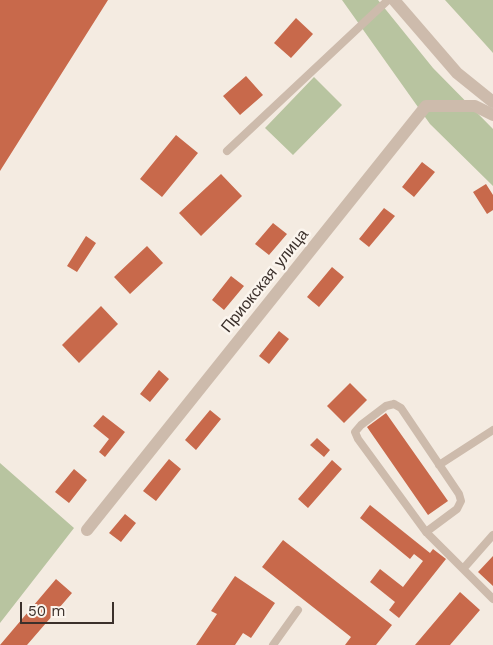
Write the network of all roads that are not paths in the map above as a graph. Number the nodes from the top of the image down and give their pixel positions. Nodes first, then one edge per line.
1 (388, 0) edge
2 (394, 0) edge
3 (493, 102) edge
4 (493, 115) edge
5 (227, 151) dead end
6 (493, 430) edge
7 (439, 465) junction
8 (87, 530) dead end
9 (426, 532) junction
10 (493, 535) edge
11 (463, 569) junction
12 (493, 599) edge
13 (298, 610) dead end
14 (273, 645) edge

1 - 5 lane
2 - 3 street
4 - 8 street, Приокская улица
6 - 7 lane
7 - 9 lane
7 - 9 lane
9 - 11 lane
10 - 11 lane
11 - 12 lane
13 - 14 lane

